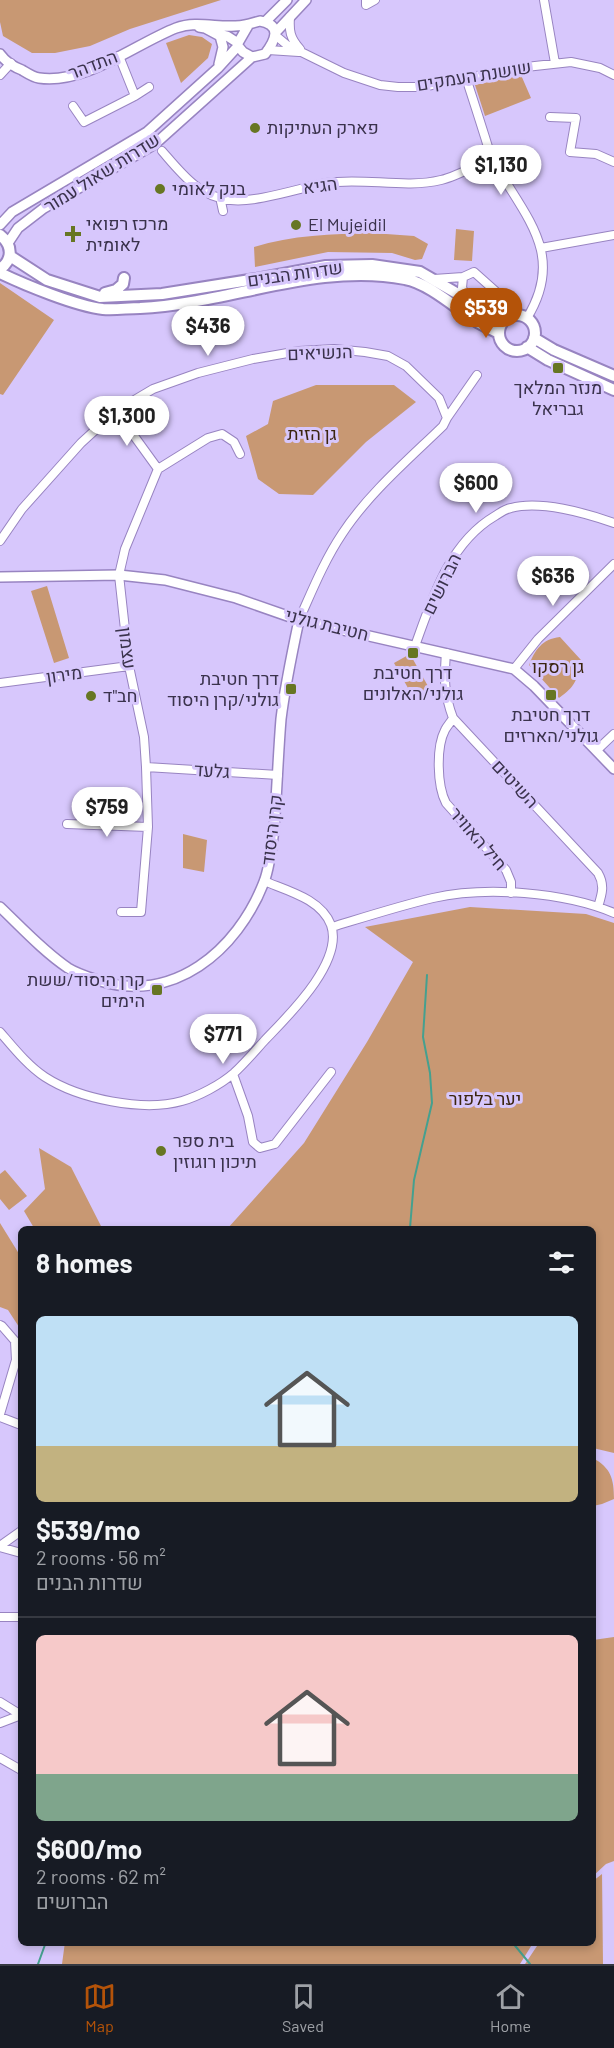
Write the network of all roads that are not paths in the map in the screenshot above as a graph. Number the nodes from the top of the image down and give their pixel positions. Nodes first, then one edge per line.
1 (287, 0) edge
2 (306, 0) edge
3 (366, 0) edge
4 (375, 0) edge
5 (544, 0) edge
6 (290, 16) junction
7 (265, 22) junction
8 (249, 24) junction
9 (188, 25) junction
10 (213, 32) junction
11 (276, 34) junction
12 (238, 45) junction
13 (268, 50) junction
14 (304, 52) junction
15 (0, 54) edge
16 (119, 56) junction
17 (252, 57) junction
18 (11, 63) junction
19 (555, 63) junction
20 (218, 68) junction
21 (0, 75) edge
22 (614, 75) edge
23 (466, 78) junction
24 (149, 87) dead end
25 (135, 96) junction
26 (73, 106) dead end
27 (550, 117) dead end
28 (161, 138) junction
29 (143, 150) junction
30 (162, 152) junction
31 (492, 158) junction
32 (614, 162) edge
33 (220, 197) junction
34 (223, 211) dead end
35 (0, 225) edge
36 (614, 235) edge
37 (4, 239) edge
38 (541, 248) junction
39 (10, 255) junction
40 (0, 271) edge
41 (463, 277) junction
42 (430, 278) junction
43 (147, 295) junction
44 (96, 296) junction
45 (502, 297) dead end
46 (468, 300) junction
47 (527, 318) junction
48 (506, 319) junction
49 (499, 333) junction
50 (534, 338) junction
51 (527, 347) junction
52 (477, 375) dead end
53 (614, 376) edge
54 (614, 390) edge
55 (116, 411) junction
56 (447, 418) junction
57 (240, 454) dead end
58 (159, 469) junction
59 (614, 523) edge
60 (0, 541) edge
61 (614, 564) edge
62 (120, 575) junction
63 (0, 577) edge
64 (299, 620) junction
65 (415, 646) junction
66 (446, 653) junction
67 (129, 666) junction
68 (514, 669) junction
69 (0, 683) edge
70 (453, 718) junction
71 (614, 734) edge
72 (597, 750) junction
73 (147, 767) junction
74 (614, 769) edge
75 (278, 775) junction
76 (67, 824) dead end
77 (148, 827) junction
78 (264, 881) junction
79 (511, 893) junction
80 (0, 907) edge
81 (598, 907) junction
82 (121, 912) dead end
83 (614, 913) edge
84 (332, 927) junction
85 (0, 1032) edge
86 (331, 1072) dead end
87 (233, 1074) junction
88 (0, 1325) edge
89 (18, 1356) edge
90 (18, 1364) edge
91 (0, 1416) edge
92 (18, 1424) edge
93 (18, 1533) edge
94 (0, 1547) edge
95 (18, 1552) edge
96 (0, 1617) edge
97 (18, 1617) edge
98 (0, 1702) edge
99 (18, 1713) edge
100 (18, 1716) edge
101 (0, 1723) edge
102 (0, 1758) edge
103 (18, 1768) edge

1 - 7 street
2 - 6 street
3 - 4 street
5 - 19 street
6 - 11 street
6 - 14 street
7 - 8 street
7 - 11 street
8 - 9 street, התדהר
8 - 12 street
9 - 10 street
9 - 16 street, התדהר
10 - 12 street
10 - 20 street
11 - 13 street
11 - 14 street, שושנת העמקים
12 - 17 street
12 - 20 street, שדרות שאול עמור
13 - 14 street
13 - 17 street
14 - 23 street, שושנת העמקים
15 - 18 street, התדהר
16 - 18 street, התדהר
16 - 25 street
17 - 28 street, שדרות שאול עמור
18 - 21 street
19 - 22 street, שושנת העמקים
19 - 23 street, שושנת העמקים
20 - 35 street, שדרות שאול עמור
23 - 31 street
24 - 25 street
25 - 26 street
27 - 32 street
28 - 29 street, שדרות שאול עמור
28 - 30 street
29 - 30 street
29 - 37 street, שדרות שאול עמור
30 - 33 street, הגיא
31 - 33 street, הגיא
31 - 38 street
33 - 34 street
36 - 38 street
37 - 39 main road
38 - 47 street
39 - 40 main road
39 - 44 main road, שדרות הבנים
40 - 49 main road, שדרות הבנים
41 - 42 street
41 - 45 street
41 - 46 street
42 - 43 main road, שדרות הבנים
42 - 46 main road, שדרות הבנים
43 - 44 main road, שדרות הבנים
43 - 44 main road
46 - 48 main road, שדרות הבנים
47 - 48 main road
47 - 50 main road
48 - 49 main road
49 - 51 main road
50 - 51 main road
50 - 53 main road
51 - 54 main road
52 - 56 street
55 - 56 street, הנשיאים
55 - 58 street
55 - 60 street, הנשיאים
56 - 64 street
57 - 58 street
58 - 62 street, עצמון
59 - 65 street, הברושים
61 - 68 street
62 - 63 street, חטיבת גולני
62 - 64 street, חטיבת גולני
62 - 67 street, עצמון
64 - 65 street, חטיבת גולני
64 - 75 street, קרן היסוד
65 - 66 street, חטיבת גולני
66 - 68 street, חטיבת גולני
66 - 70 street, השיטים
67 - 69 street, מירון
67 - 73 street, עצמון
68 - 72 street, חטיבת גולני
70 - 79 street, חיל האוויר
70 - 81 street, השיטים
71 - 72 street
72 - 74 street, חטיבת גולני
73 - 75 street, גלעד
73 - 77 street, עצמון
75 - 78 street, קרן היסוד
76 - 77 street
77 - 82 street, עצמון
78 - 80 street, קרן היסוד
78 - 84 street
79 - 81 street
79 - 84 street
81 - 83 street
84 - 87 street
85 - 87 street
86 - 87 street
88 - 89 street
90 - 91 street
91 - 92 street
93 - 94 street
94 - 95 street
96 - 97 street
98 - 99 street
100 - 101 street
102 - 103 street

